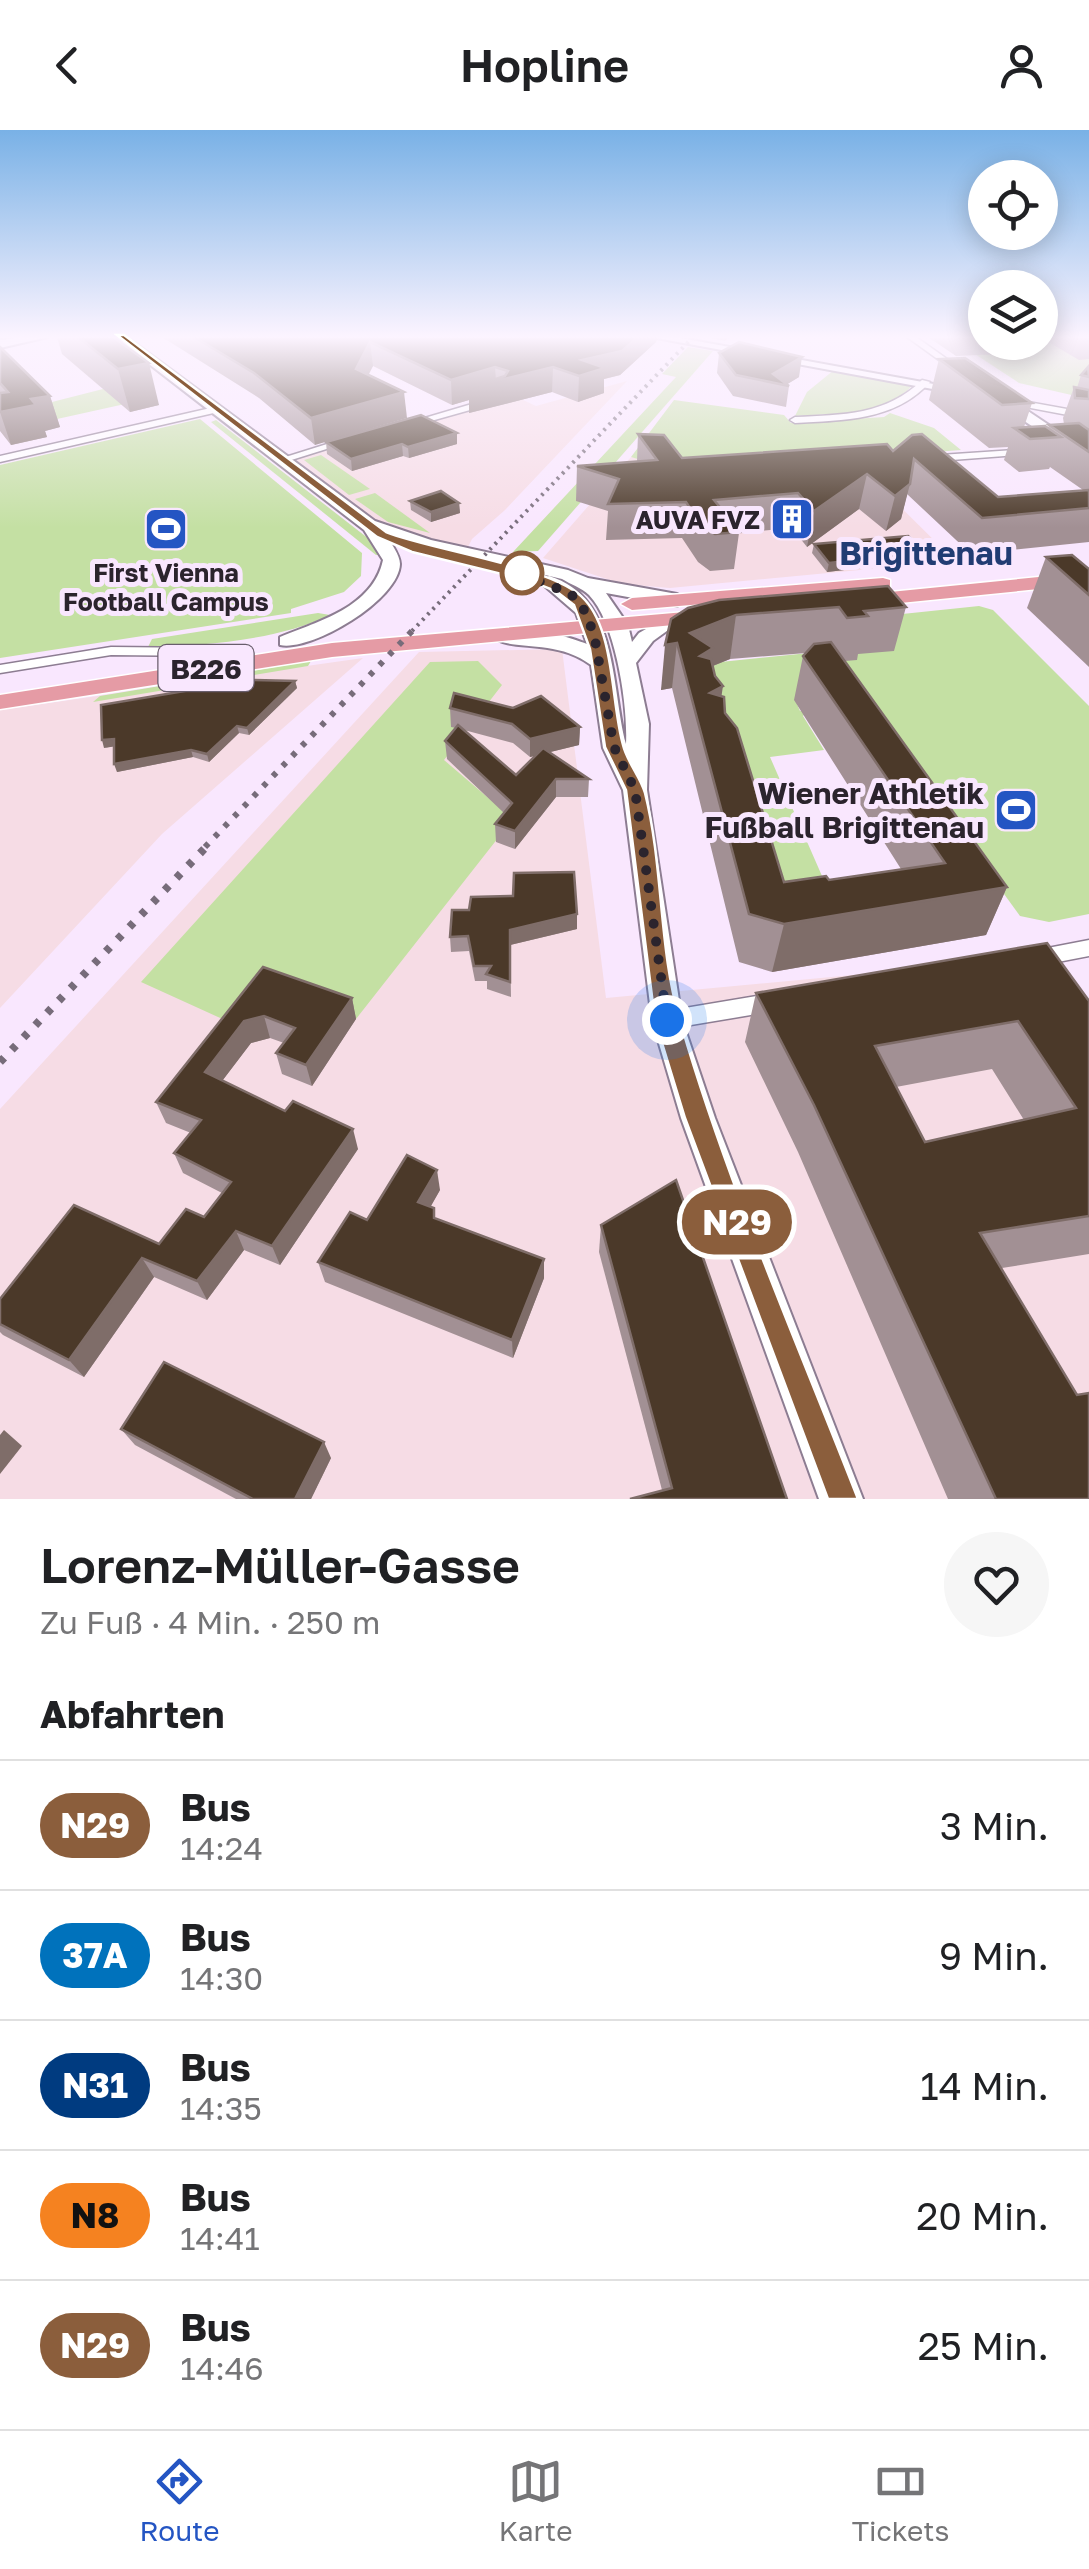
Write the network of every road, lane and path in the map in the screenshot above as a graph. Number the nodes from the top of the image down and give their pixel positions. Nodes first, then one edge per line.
1 (203, 401) edge
2 (490, 401) edge
3 (909, 401) edge
4 (1007, 402) joint
5 (215, 410) junction
6 (1089, 416) edge
7 (795, 420) dead end
8 (390, 429) edge
9 (354, 440) edge
10 (1074, 449) junction
11 (0, 459) edge
12 (1089, 459) edge
13 (280, 460) junction
14 (919, 460) edge
15 (370, 526) junction
16 (1089, 564) edge
17 (1089, 578) edge
18 (588, 584) junction
19 (674, 610) junction
20 (613, 616) junction
21 (587, 618) junction
22 (497, 636) junction
23 (287, 641) junction
24 (208, 652) junction
25 (627, 662) junction
26 (601, 663) junction
27 (0, 668) edge
28 (0, 686) edge
29 (0, 702) edge
30 (635, 790) junction
31 (1089, 948) edge
32 (1032, 964) edge
33 (793, 998) edge
34 (667, 1020) junction
35 (841, 1499) edge

1 - 5 main road
2 - 8 street
3 - 7 street
4 - 6 street
4 - 10 main road
5 - 11 street
5 - 13 main road
9 - 13 street
10 - 12 main road
10 - 14 street
13 - 15 main road
15 - 18 main road
15 - 21 main road
15 - 23 main road
16 - 19 main road, B226
17 - 19 main road, B226
18 - 19 main road
18 - 20 main road
19 - 20 main road, B226
19 - 25 main road
20 - 21 main road, B226
20 - 25 main road
21 - 22 main road, B226
21 - 23 main road, B226
21 - 26 main road
22 - 26 main road
22 - 29 main road, B226
23 - 24 main road, B226
24 - 27 street
24 - 28 main road, B226
25 - 30 main road
26 - 30 main road
30 - 34 main road
31 - 32 street
33 - 34 street
34 - 35 main road

